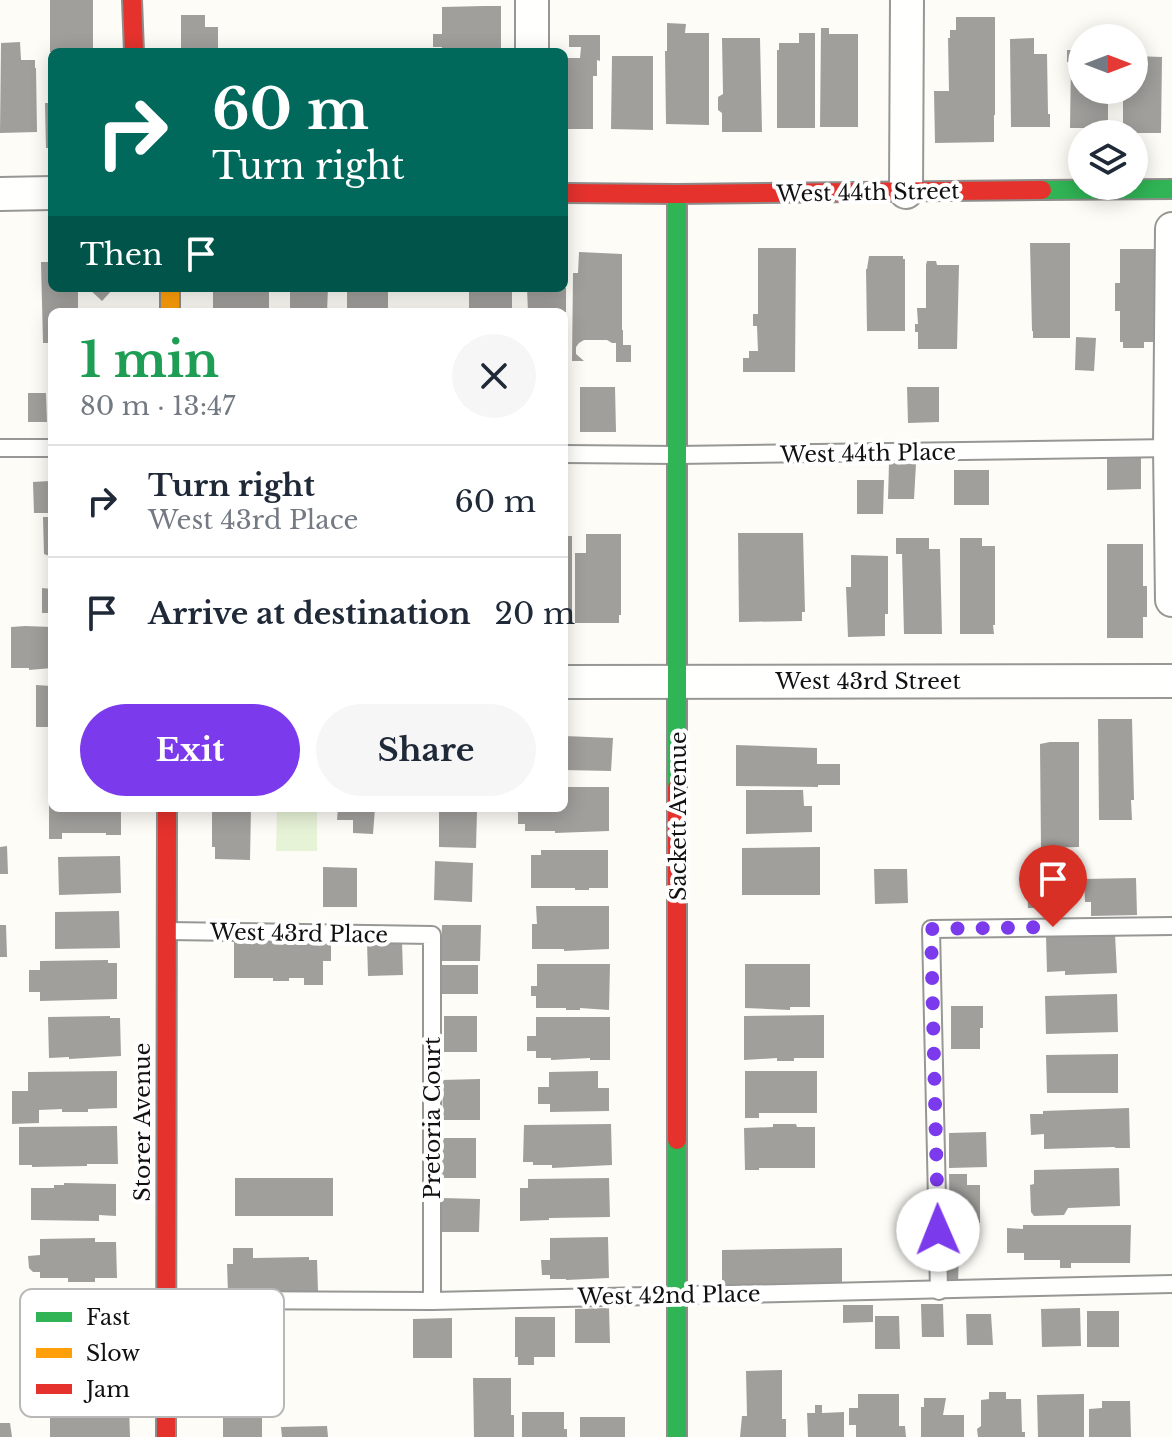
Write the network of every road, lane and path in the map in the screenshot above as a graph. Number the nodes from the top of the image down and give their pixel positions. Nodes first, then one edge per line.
1 (132, 0) edge
2 (532, 0) edge
3 (907, 0) edge
4 (134, 48) edge
5 (532, 48) edge
6 (1172, 189) edge
7 (906, 192) junction
8 (48, 193) edge
9 (568, 193) edge
10 (0, 194) edge
11 (677, 194) junction
12 (1172, 229) edge
13 (0, 448) edge
14 (48, 448) edge
15 (1171, 448) edge
16 (568, 454) edge
17 (677, 455) junction
18 (1172, 600) edge
19 (678, 681) junction
20 (1172, 681) edge
21 (568, 682) edge
22 (167, 812) edge
23 (1172, 926) edge
24 (166, 931) junction
25 (432, 935) joint
26 (1172, 1284) edge
27 (166, 1289) edge
28 (939, 1291) junction
29 (677, 1294) junction
30 (284, 1300) edge
31 (432, 1301) junction
32 (677, 1437) edge

1 - 4 street
2 - 5 street
3 - 7 street
6 - 7 street, West 44th Street
7 - 11 street, West 44th Street
8 - 10 street
9 - 11 street, West 44th Street
11 - 17 street, Sackett Avenue
12 - 15 street
13 - 14 lane
15 - 17 lane, West 44th Place
15 - 18 street
16 - 17 lane, West 44th Place
17 - 19 street, Sackett Avenue
19 - 20 street, West 43rd Street
19 - 21 street, West 43rd Street
19 - 29 street, Sackett Avenue
22 - 24 street, Storer Avenue
23 - 28 lane
24 - 25 lane, West 43rd Place
24 - 27 street, Storer Avenue
25 - 31 lane, Pretoria Court
26 - 28 lane, West 42nd Place
28 - 29 lane, West 42nd Place
29 - 31 lane, West 42nd Place
29 - 32 street, Sackett Avenue
30 - 31 lane, West 42nd Place

